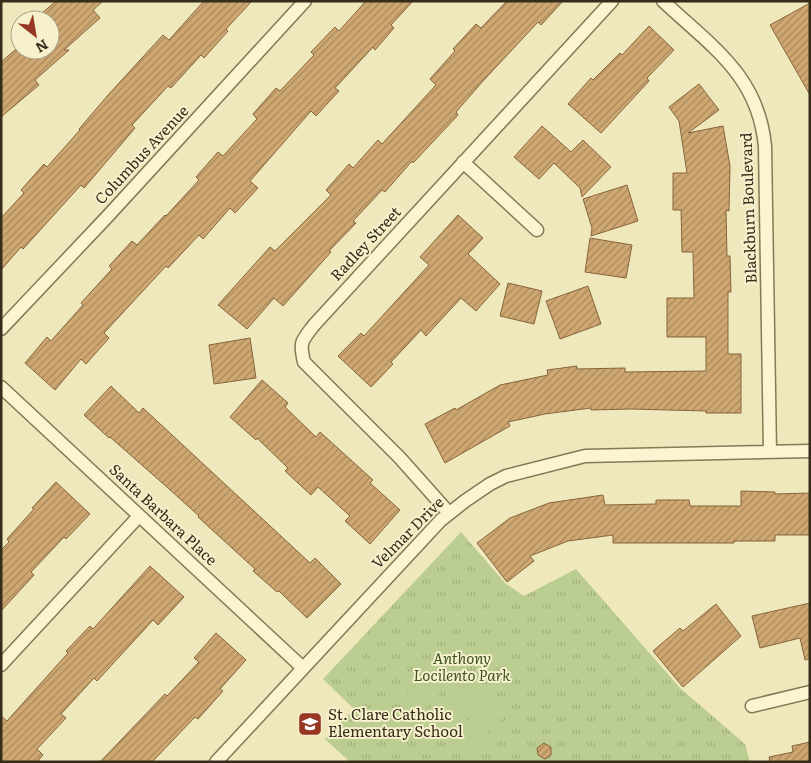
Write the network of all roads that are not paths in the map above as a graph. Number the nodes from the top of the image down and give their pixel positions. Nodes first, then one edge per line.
1 (305, 1) edge
2 (612, 1) edge
3 (664, 1) edge
4 (463, 162) junction
5 (537, 230) dead end
6 (1, 329) edge
7 (1, 387) edge
8 (810, 451) edge
9 (770, 452) junction
10 (449, 512) junction
11 (139, 516) junction
12 (1, 665) edge
13 (303, 668) junction
14 (810, 692) edge
15 (752, 706) dead end
16 (216, 762) edge

1 - 6 street, Columbus Avenue
2 - 4 street, Radley Street
3 - 9 street, Blackburn Boulevard
4 - 5 street
4 - 10 street, Radley Street
7 - 11 street, Santa Barbara Place
8 - 9 street, Velmar Drive
9 - 10 street, Velmar Drive
10 - 13 street, Velmar Drive
11 - 12 street
11 - 13 street, Santa Barbara Place
13 - 16 street, Velmar Drive
14 - 15 street

